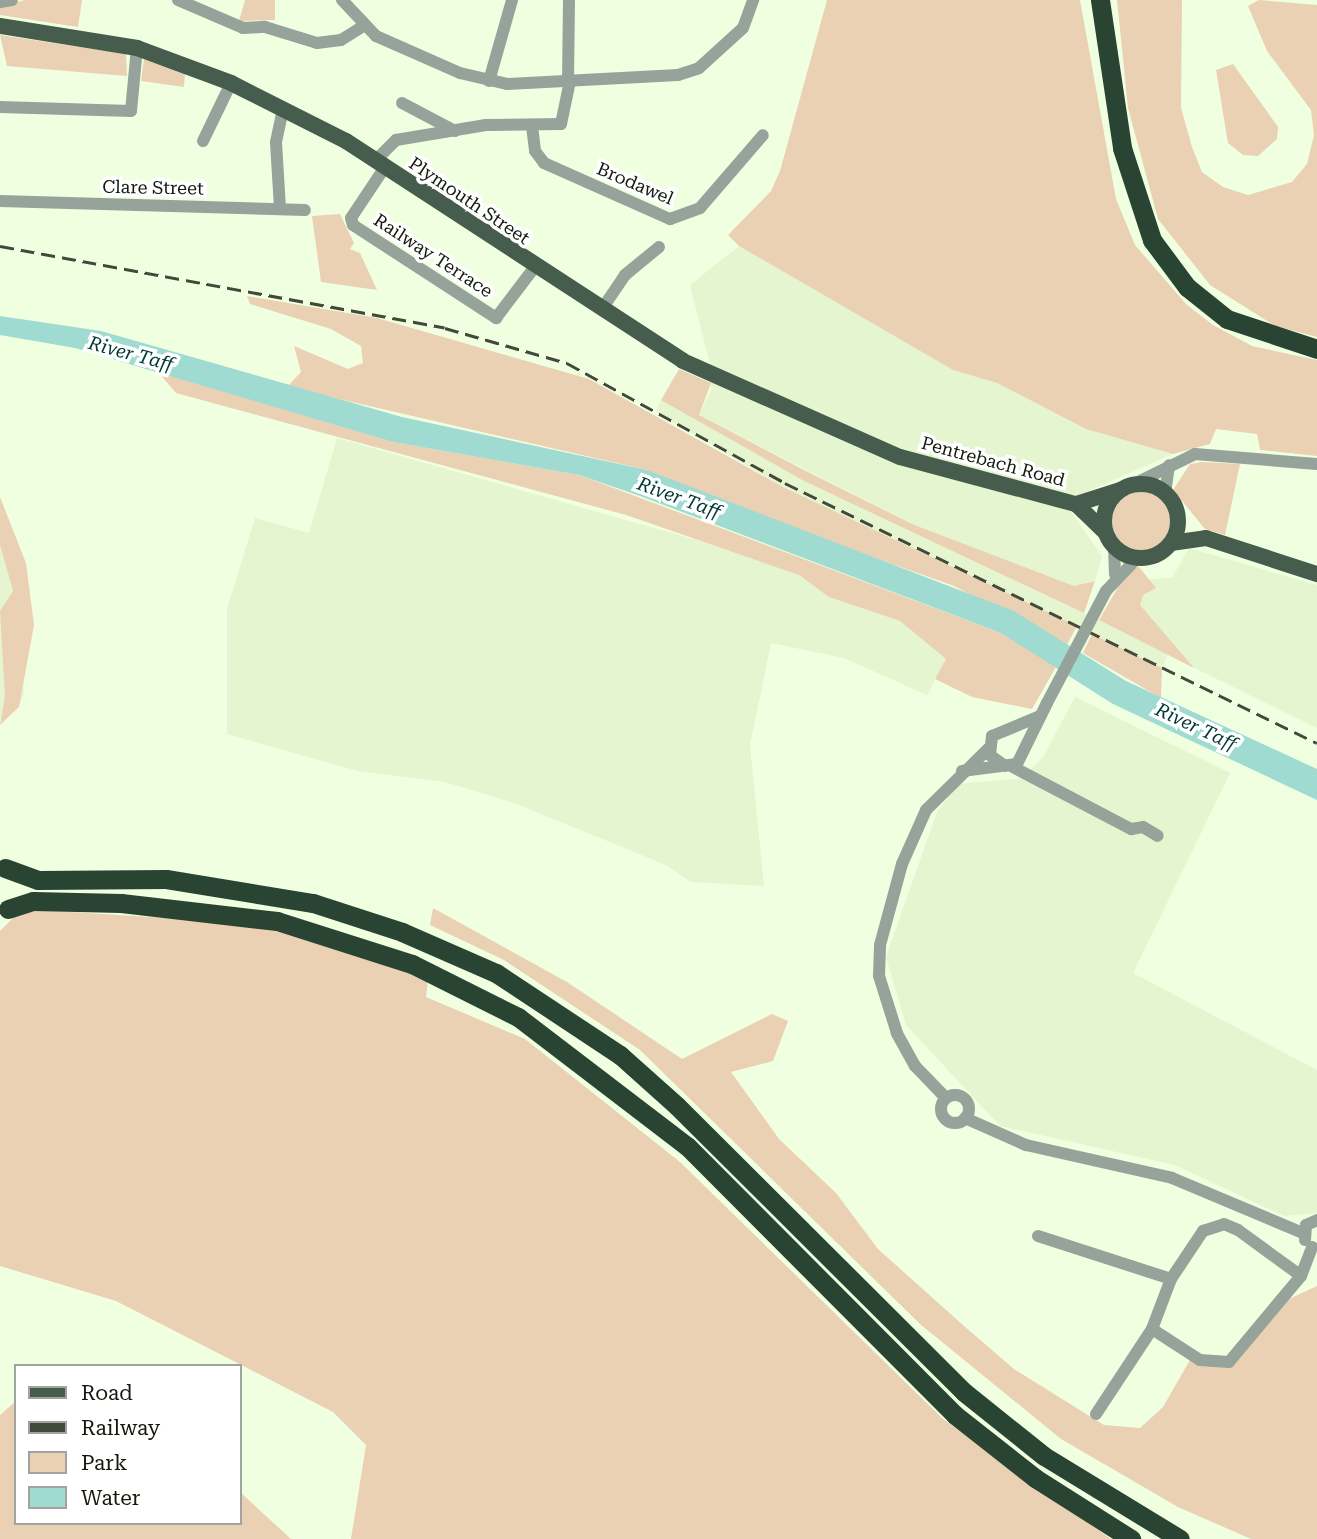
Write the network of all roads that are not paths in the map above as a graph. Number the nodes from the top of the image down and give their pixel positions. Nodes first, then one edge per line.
1 (12, 0) edge
2 (178, 0) edge
3 (342, 0) edge
4 (512, 0) edge
5 (569, 0) edge
6 (753, 0) edge
7 (1100, 0) edge
8 (0, 2) edge
9 (0, 26) edge
10 (363, 26) junction
11 (137, 48) junction
12 (489, 80) junction
13 (569, 81) junction
14 (231, 83) junction
15 (402, 103) dead end
16 (0, 107) edge
17 (283, 109) junction
18 (532, 126) junction
19 (456, 131) junction
20 (763, 135) dead end
21 (203, 141) dead end
22 (380, 164) junction
23 (0, 201) edge
24 (280, 208) junction
25 (305, 210) dead end
26 (659, 247) dead end
27 (534, 268) junction
28 (602, 309) junction
29 (1317, 349) edge
30 (900, 457) joint
31 (1317, 464) edge
32 (1169, 465) junction
33 (1126, 488) junction
34 (1169, 499) junction
35 (1076, 504) junction
36 (1105, 532) junction
37 (1206, 538) junction
38 (1171, 543) junction
39 (1114, 546) junction
40 (1138, 557) junction
41 (1115, 574) junction
42 (1317, 574) edge
43 (1041, 716) junction
44 (1014, 729) junction
45 (1026, 745) junction
46 (989, 748) junction
47 (1008, 766) junction
48 (961, 771) junction
49 (1037, 774) junction
50 (1158, 836) dead end
51 (3, 865) edge
52 (4, 915) edge
53 (946, 1098) junction
54 (965, 1118) junction
55 (1317, 1220) edge
56 (1303, 1233) junction
57 (1038, 1236) dead end
58 (1315, 1247) edge
59 (1301, 1276) junction
60 (1171, 1279) junction
61 (1152, 1329) junction
62 (1096, 1414) dead end
63 (1131, 1539) edge
64 (1180, 1539) edge

1 - 8 street
2 - 10 street
3 - 10 street
4 - 12 street
5 - 13 street
6 - 13 street
7 - 29 highway
9 - 11 main road, Plymouth Street
10 - 12 street
11 - 14 main road, Plymouth Street
11 - 16 street
12 - 13 street
13 - 18 street
14 - 17 main road, Plymouth Street
14 - 21 street
15 - 19 street
17 - 22 main road, Plymouth Street
17 - 24 street
18 - 19 street
18 - 20 street, Brodawel
19 - 22 street
22 - 27 main road, Plymouth Street
22 - 27 street, Railway Terrace
23 - 24 street, Clare Street
24 - 25 street, Clare Street
26 - 28 street
27 - 28 main road, Plymouth Street
28 - 30 main road, Plymouth Street
30 - 35 main road, Pentrebach Road
31 - 32 street
32 - 33 street
32 - 34 street
33 - 34 main road
33 - 35 main road, Pentrebach Road
33 - 36 main road
34 - 37 main road
34 - 38 main road
35 - 36 main road, Pentrebach Road
36 - 39 main road
37 - 38 main road
37 - 42 main road
38 - 40 main road
39 - 40 main road
39 - 41 street
40 - 41 street
41 - 43 street, bridge
43 - 44 street
43 - 45 street
44 - 45 street
44 - 46 street
45 - 47 street
45 - 49 street
46 - 47 street
46 - 48 street
47 - 48 street
47 - 49 street
48 - 53 street
49 - 50 street
51 - 52 highway
51 - 64 highway
52 - 63 highway
53 - 54 street
53 - 54 street
54 - 56 street
55 - 56 street
56 - 58 street
57 - 60 street
58 - 59 street
59 - 60 street
59 - 61 street
60 - 61 street
61 - 62 street

